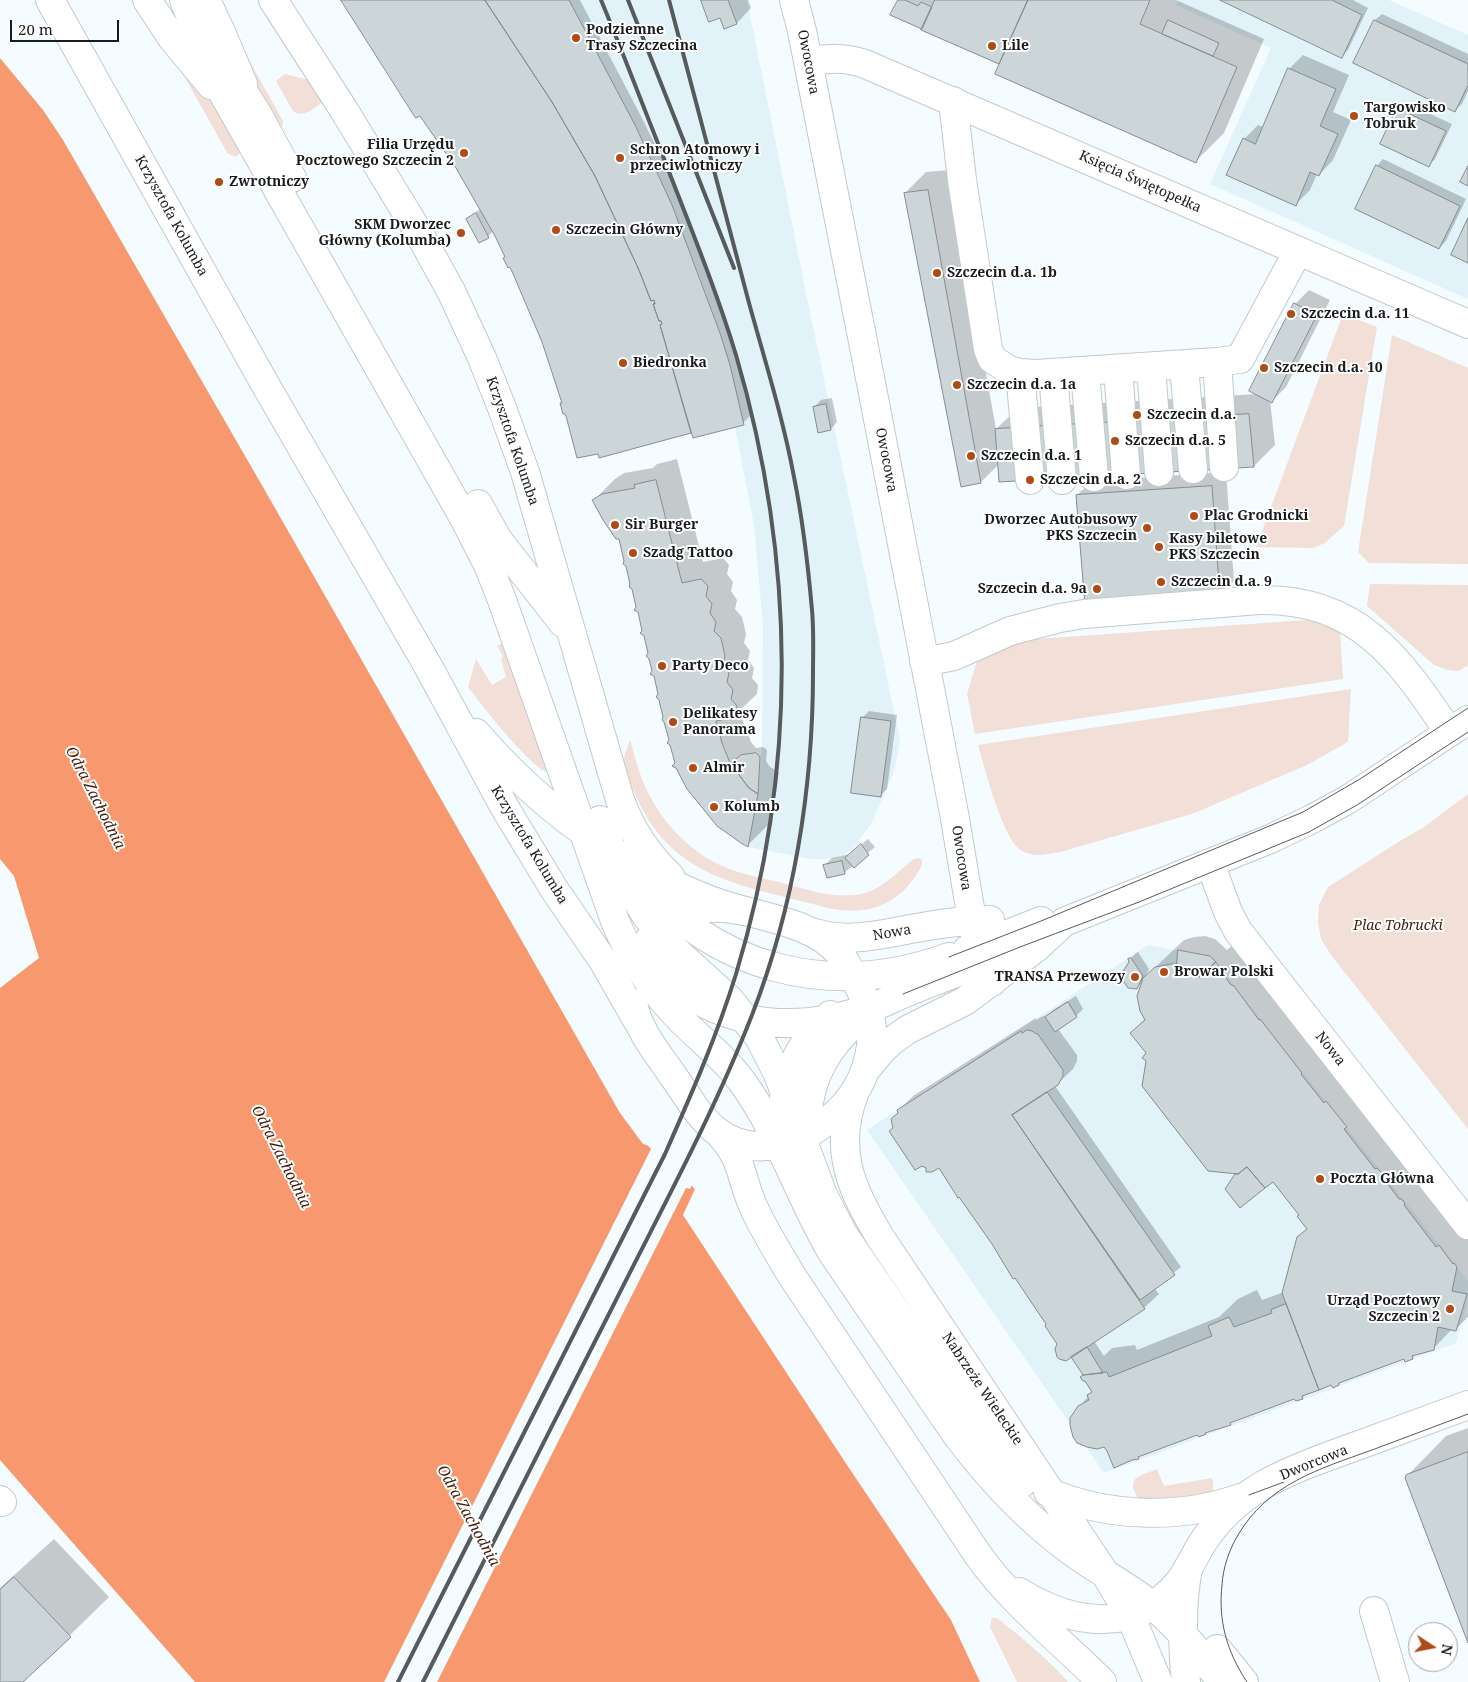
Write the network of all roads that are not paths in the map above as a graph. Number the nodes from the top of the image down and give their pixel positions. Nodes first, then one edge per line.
1 (50, 0) edge
2 (147, 0) edge
3 (185, 0) edge
4 (206, 0) edge
5 (273, 0) edge
6 (794, 0) edge
7 (808, 62) junction
8 (954, 101) junction
9 (250, 122) junction
10 (1298, 251) junction
11 (1468, 324) edge
12 (1217, 362) junction
13 (1184, 365) junction
14 (1151, 367) junction
15 (1118, 369) junction
16 (1085, 372) junction
17 (1020, 373) junction
18 (1053, 374) junction
19 (1224, 467) dead end
20 (1193, 469) dead end
21 (1159, 472) dead end
22 (1126, 475) dead end
23 (1094, 477) dead end
24 (1030, 480) dead end
25 (1062, 480) dead end
26 (491, 528) junction
27 (574, 639) junction
28 (924, 662) junction
29 (428, 666) junction
30 (1459, 726) edge
31 (584, 833) junction
32 (616, 854) junction
33 (1210, 863) junction
34 (701, 896) junction
35 (743, 911) junction
36 (667, 924) junction
37 (1052, 926) junction
38 (813, 932) junction
39 (981, 952) junction
40 (639, 958) junction
41 (864, 998) junction
42 (746, 1019) junction
43 (637, 1020) junction
44 (823, 1021) junction
45 (862, 1078) junction
46 (785, 1091) junction
47 (715, 1130) junction
48 (793, 1140) junction
49 (812, 1192) junction
50 (1468, 1225) edge
51 (927, 1393) junction
52 (1468, 1405) edge
53 (1014, 1474) junction
54 (1052, 1493) junction
55 (1249, 1494) junction
56 (1080, 1535) junction
57 (988, 1569) junction
58 (1106, 1575) junction
59 (1374, 1611) dead end
60 (1163, 1612) junction
61 (1101, 1682) edge
62 (1158, 1682) edge
63 (1186, 1682) edge
64 (1222, 1682) edge
65 (1244, 1682) edge
66 (1395, 1682) edge

1 - 29 street, Krzysztofa Kolumba
2 - 9 street
3 - 9 street
4 - 9 street
5 - 27 street, Krzysztofa Kolumba
6 - 7 street, Owocowa
7 - 8 street, Księcia Świętopełka
7 - 28 street, Owocowa
8 - 10 street, Księcia Świętopełka
8 - 17 street
9 - 26 street
9 - 31 street
10 - 11 street, Księcia Świętopełka
10 - 12 street
12 - 13 street
12 - 19 street
13 - 14 street
13 - 20 street
14 - 15 street
14 - 21 street
15 - 16 street
15 - 22 street
16 - 18 street
16 - 23 street
17 - 18 street
17 - 24 street
18 - 25 street
26 - 27 street
26 - 32 street
27 - 34 street, Krzysztofa Kolumba
28 - 30 street
28 - 39 street, Owocowa
29 - 31 street, Krzysztofa Kolumba
29 - 43 street, Krzysztofa Kolumba
30 - 33 street, Nowa
31 - 32 street, Krzysztofa Kolumba
31 - 40 street
32 - 34 street, Krzysztofa Kolumba
32 - 36 street
33 - 37 street, Nowa
33 - 50 street, Nowa
34 - 35 street, Krzysztofa Kolumba
35 - 36 street, Krzysztofa Kolumba
35 - 38 street, Krzysztofa Kolumba
36 - 40 street, Krzysztofa Kolumba
36 - 41 street
36 - 42 street
37 - 39 street, Nowa
37 - 39 street, Nowa
38 - 39 street, Nowa
38 - 41 street, Krzysztofa Kolumba
39 - 41 street
39 - 41 street
39 - 45 street, Nowa
40 - 42 street
40 - 43 street, Krzysztofa Kolumba
40 - 48 street
41 - 44 street
41 - 45 street, Krzysztofa Kolumba
41 - 48 street
42 - 44 street
42 - 46 street
43 - 47 street, Krzysztofa Kolumba
44 - 46 street
45 - 48 street, Krzysztofa Kolumba
45 - 54 street, Nabrzeże Wieleckie
46 - 48 street
47 - 48 street, Krzysztofa Kolumba
47 - 57 street
48 - 49 street
49 - 51 street
49 - 53 street
51 - 53 street
51 - 58 street
52 - 55 street, Dworcowa
53 - 54 street
53 - 56 street
54 - 55 street
54 - 56 street, Nabrzeże Wieleckie
55 - 60 street, Dworcowa
56 - 58 street, Nabrzeże Wieleckie
56 - 60 street
57 - 60 street
57 - 61 street
58 - 60 street, Nabrzeże Wieleckie
59 - 66 street
60 - 62 street, Nabrzeże Wieleckie
60 - 63 street
60 - 64 street
60 - 65 street

